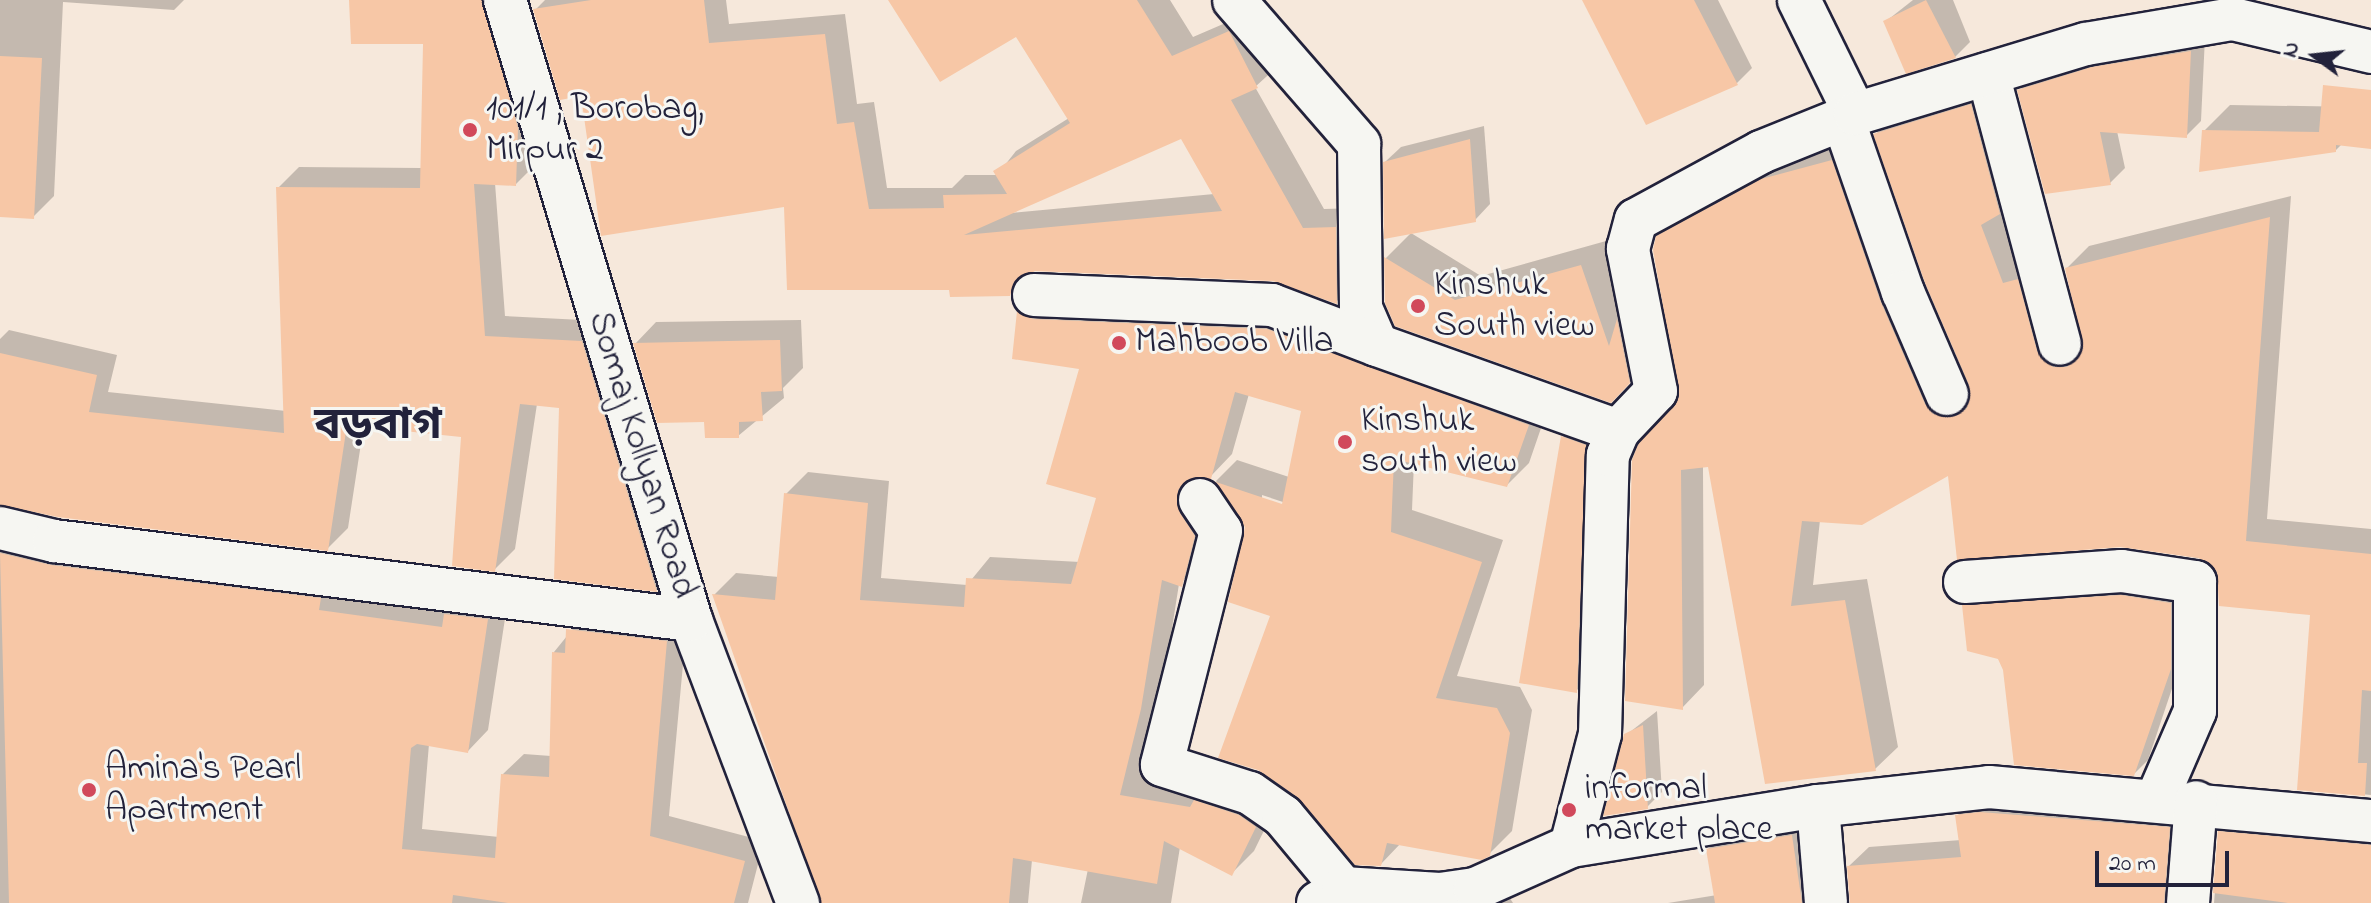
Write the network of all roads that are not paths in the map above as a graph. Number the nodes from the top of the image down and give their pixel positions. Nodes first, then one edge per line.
1 (505, 0) edge
2 (1234, 0) edge
3 (1799, 0) edge
4 (2371, 52) edge
5 (1988, 74) junction
6 (1849, 117) junction
7 (1034, 295) dead end
8 (2060, 344) dead end
9 (1377, 345) junction
10 (1947, 394) dead end
11 (1618, 431) junction
12 (1200, 500) dead end
13 (0, 528) edge
14 (1965, 582) dead end
15 (691, 620) junction
16 (2176, 800) junction
17 (1818, 806) junction
18 (2371, 821) edge
19 (1571, 846) junction
20 (1330, 896) edge
21 (798, 903) edge
22 (1826, 903) edge
23 (2188, 903) edge

1 - 15 street, Somaj Kollyan Road
2 - 9 street
3 - 6 street
4 - 5 street
5 - 6 street
5 - 8 street
6 - 10 street
6 - 11 street
7 - 9 street
9 - 11 street
11 - 19 street
12 - 20 street
13 - 15 street
14 - 16 street
15 - 21 street, Somaj Kollyan Road
16 - 17 street
16 - 18 street
16 - 23 street
17 - 19 street
17 - 22 street
19 - 20 street

